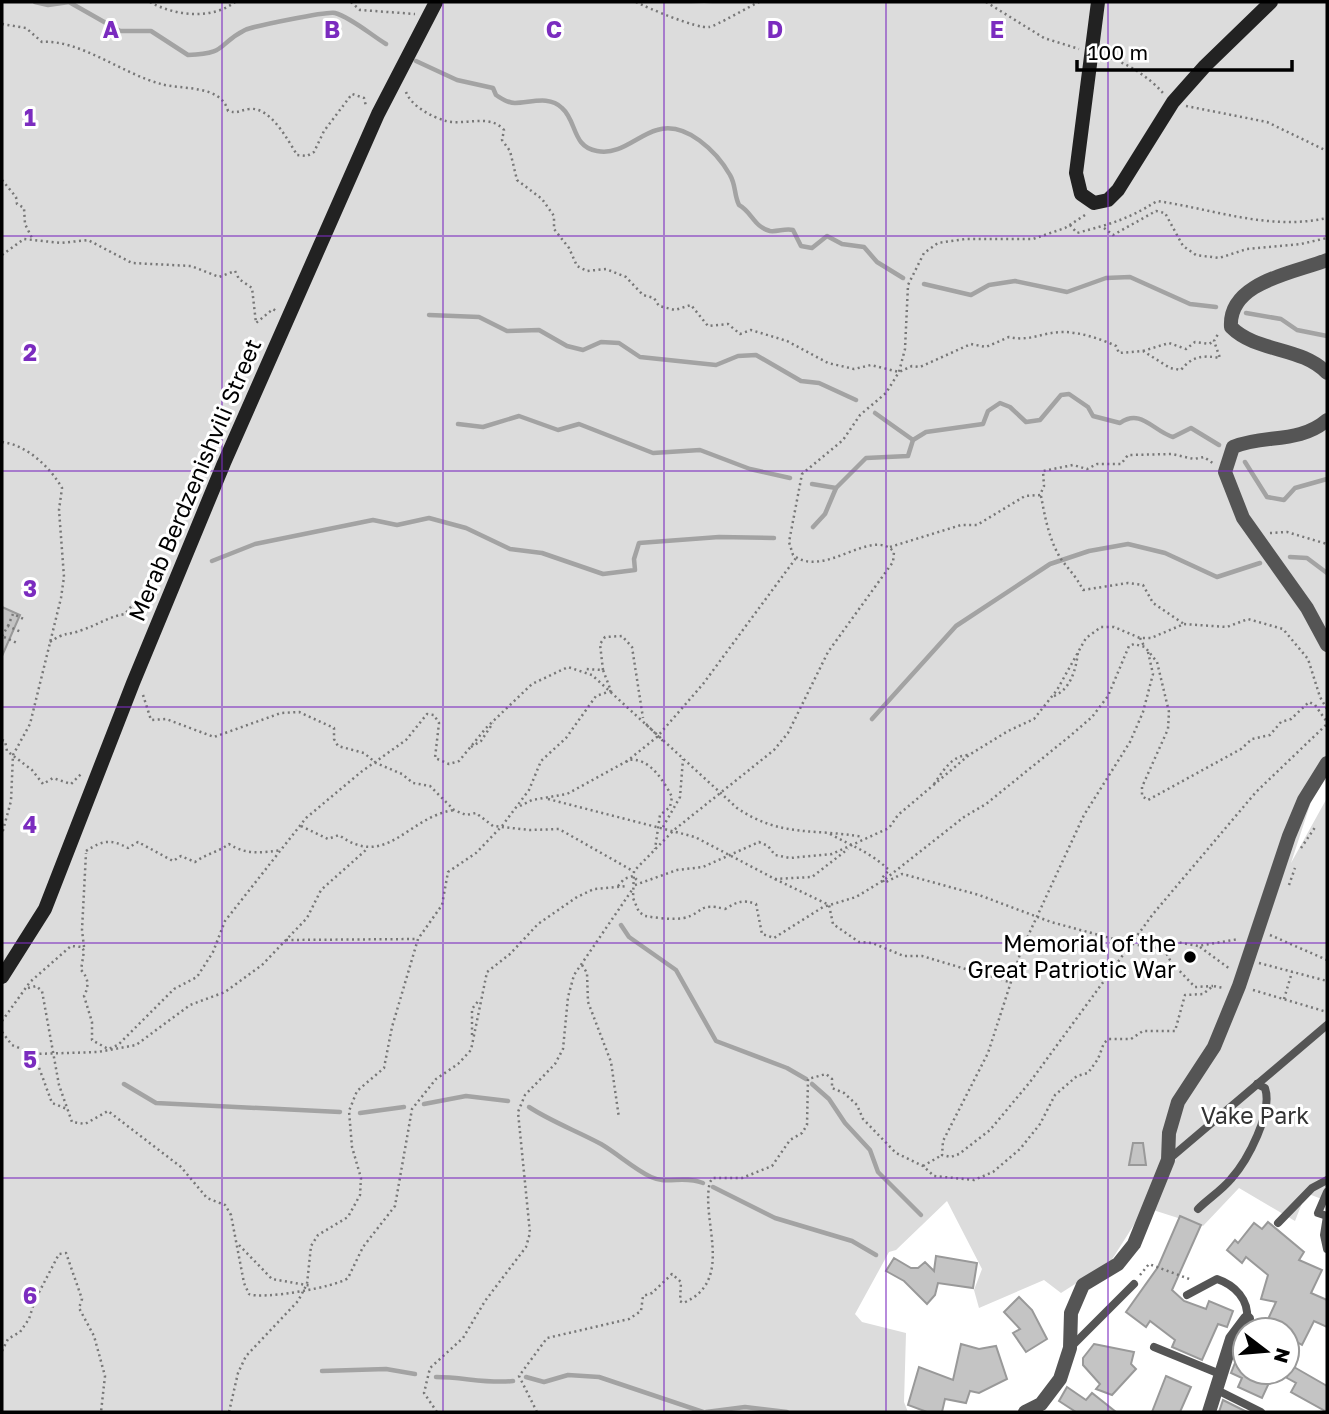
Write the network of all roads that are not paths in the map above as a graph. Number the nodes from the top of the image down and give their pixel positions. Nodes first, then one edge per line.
1 (1098, 2) edge
2 (1271, 2) edge
3 (432, 8) edge
4 (1327, 260) edge
5 (1327, 373) edge
6 (1327, 420) edge
7 (1327, 645) edge
8 (1327, 764) edge
9 (2, 977) edge
10 (1327, 1025) edge
11 (1257, 1084) junction
12 (1168, 1160) junction
13 (1327, 1180) edge
14 (1327, 1192) edge
15 (1198, 1209) dead end
16 (1327, 1216) edge
17 (1278, 1223) dead end
18 (1327, 1249) edge
19 (1134, 1284) road end
20 (1187, 1295) dead end
21 (1247, 1316) edge
22 (1231, 1342) edge
23 (1154, 1347) dead end
24 (1070, 1348) junction
25 (1220, 1374) junction
26 (1215, 1389) junction
27 (1025, 1412) edge
28 (1209, 1412) edge
29 (1261, 1412) edge

1 - 2 street
3 - 9 street, Merab Berdzenishvili Street
4 - 5 street
6 - 7 street
8 - 12 street
10 - 11 lane
11 - 12 lane
11 - 15 lane
12 - 24 street
13 - 17 lane
14 - 16 lane
16 - 18 lane
19 - 24 lane
20 - 21 lane
22 - 25 street
23 - 25 lane
24 - 27 street
25 - 26 street
26 - 28 street
26 - 29 lane

